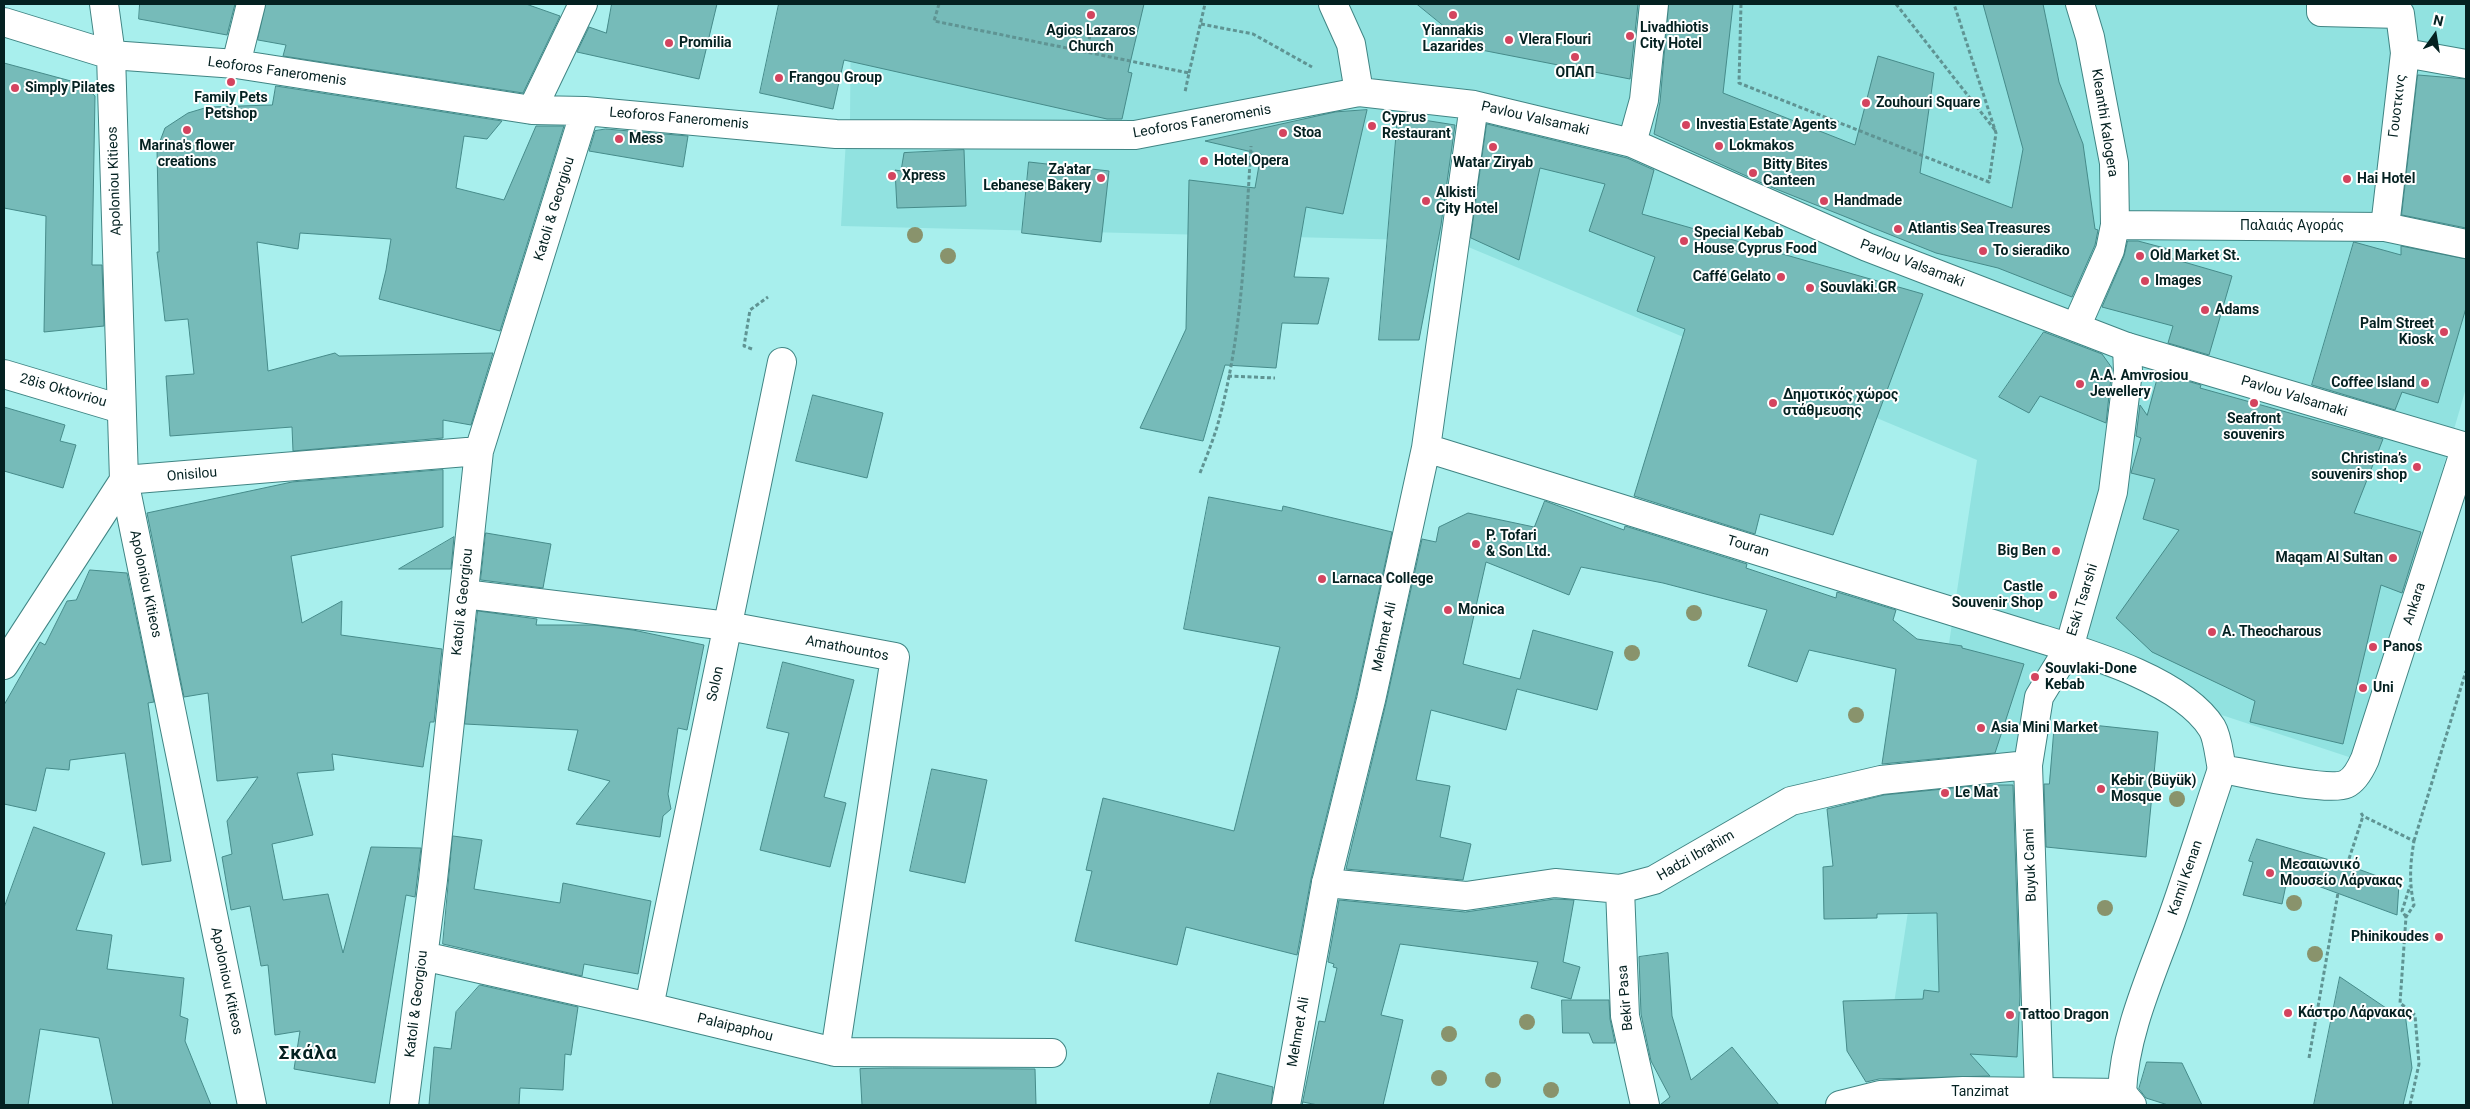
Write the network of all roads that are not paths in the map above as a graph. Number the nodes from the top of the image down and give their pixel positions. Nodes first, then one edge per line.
1 (104, 4) edge
2 (251, 4) edge
3 (583, 4) edge
4 (1333, 4) edge
5 (1654, 4) edge
6 (2080, 4) edge
7 (2321, 4) edge
8 (4, 22) edge
9 (2405, 53) junction
10 (111, 55) junction
11 (236, 64) junction
12 (2466, 64) edge
13 (1359, 92) junction
14 (1474, 105) junction
15 (532, 110) junction
16 (585, 111) junction
17 (1632, 143) junction
18 (2115, 225) junction
19 (2385, 227) junction
20 (2466, 244) edge
21 (2076, 327) junction
22 (2127, 347) junction
23 (782, 362) road end
24 (4, 374) edge
25 (121, 409) junction
26 (2466, 447) edge
27 (1426, 448) junction
28 (479, 451) junction
29 (124, 480) junction
30 (464, 594) junction
31 (728, 626) junction
32 (2069, 648) junction
33 (4, 665) edge
34 (2028, 765) junction
35 (2222, 769) junction
36 (1326, 883) junction
37 (1620, 889) junction
38 (422, 956) junction
39 (649, 1007) junction
40 (835, 1052) junction
41 (1052, 1053) dead end
42 (2038, 1098) edge
43 (2127, 1099) edge
44 (252, 1105) edge
45 (404, 1105) edge
46 (1286, 1105) edge
47 (1645, 1105) edge
48 (1840, 1105) edge

1 - 10 street, Apoloniou Kitieos
2 - 11 street
3 - 15 street
4 - 13 street
5 - 17 street
6 - 18 street, Kleanthi Kalogera
7 - 9 street, Γουοτκινς
8 - 10 street, Leoforos Faneromenis
9 - 12 street
9 - 19 street, Γουοτκινς
10 - 11 street, Leoforos Faneromenis
10 - 25 street, Apoloniou Kitieos
11 - 15 street, Leoforos Faneromenis
13 - 14 street, Pavlou Valsamaki
13 - 16 street, Leoforos Faneromenis
14 - 17 street, Pavlou Valsamaki
14 - 27 street, Mehmet Ali
15 - 16 street, Leoforos Faneromenis
16 - 28 street, Katoli & Georgiou
17 - 21 street, Pavlou Valsamaki
18 - 19 street, Παλαιάς Αγοράς
18 - 21 street, Kleanthi Kalogera
19 - 20 street, Παλαιάς Αγοράς
21 - 22 street, Pavlou Valsamaki
22 - 26 street, Pavlou Valsamaki
22 - 32 street, Eski Tsarshi
23 - 31 street, Solon
24 - 25 street, 28is Oktovriou
25 - 29 street, Apoloniou Kitieos
26 - 35 street, Ankara
27 - 32 street, Touran
27 - 36 street, Mehmet Ali
28 - 29 street, Onisilou
28 - 30 street, Katoli & Georgiou
29 - 33 street
29 - 44 street, Apoloniou Kitieos
30 - 31 street, Amathountos
30 - 38 street, Katoli & Georgiou
31 - 39 street, Solon
31 - 40 street, Amathountos
32 - 34 street, Buyuk Cami
32 - 35 street, Eski Tsarshi
34 - 37 street, Hadzi Ibrahim
34 - 42 street, Buyuk Cami
35 - 43 street, Kamil Kenan
36 - 37 street, Hadzi Ibrahim
36 - 46 street, Mehmet Ali
37 - 47 street, Bekir Pasa
38 - 39 street, Palaipaphou
38 - 45 street, Katoli & Georgiou
39 - 40 street, Palaipaphou
40 - 41 street, Palaipaphou
42 - 43 street, Tanzimat
42 - 48 street, Tanzimat

